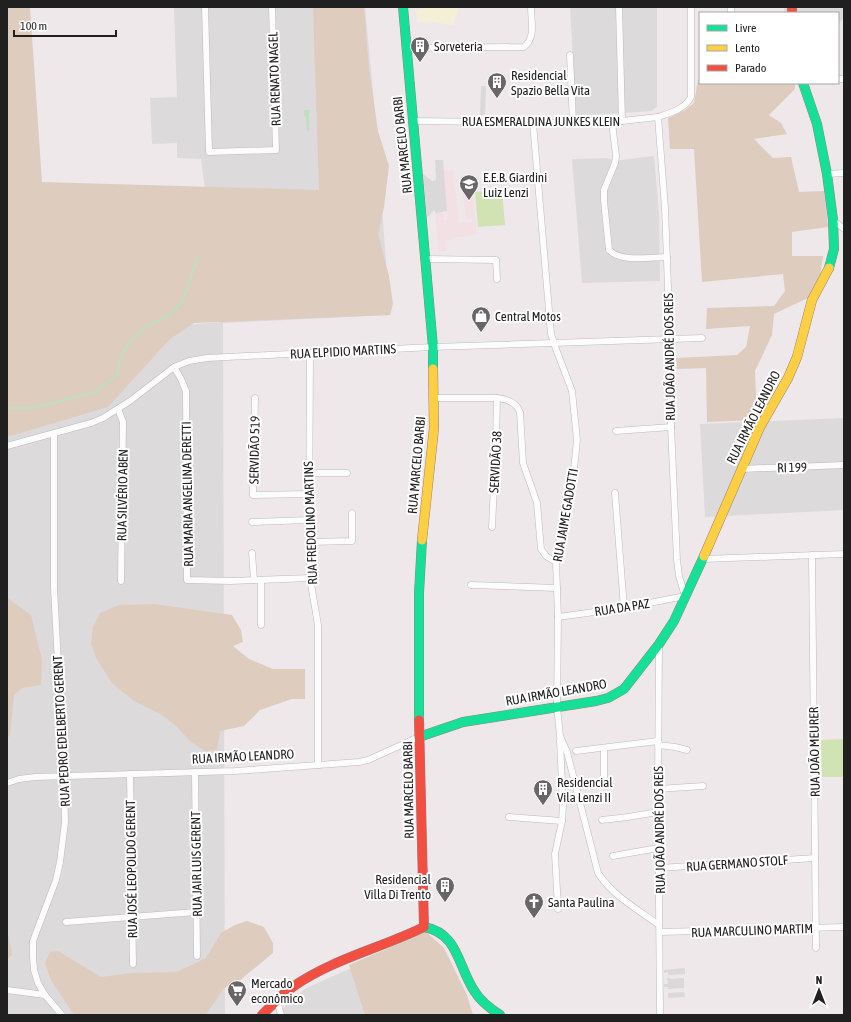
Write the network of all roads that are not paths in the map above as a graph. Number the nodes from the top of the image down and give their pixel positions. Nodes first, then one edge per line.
1 (205, 7) edge
2 (272, 7) edge
3 (403, 7) edge
4 (531, 7) edge
5 (619, 7) edge
6 (691, 7) edge
7 (406, 48) junction
8 (570, 55) dead end
9 (803, 84) edge
10 (658, 117) junction
11 (413, 121) junction
12 (622, 121) junction
13 (612, 122) junction
14 (532, 123) junction
15 (573, 123) junction
16 (844, 173) edge
17 (827, 174) junction
18 (833, 220) junction
19 (844, 229) edge
20 (667, 257) junction
21 (426, 259) junction
22 (497, 279) dead end
23 (702, 338) dead end
24 (670, 340) junction
25 (554, 343) junction
26 (433, 347) junction
27 (310, 353) junction
28 (174, 367) junction
29 (255, 398) dead end
30 (434, 398) junction
31 (497, 398) junction
32 (118, 410) junction
33 (671, 427) junction
34 (616, 431) dead end
35 (54, 434) junction
36 (7, 446) edge
37 (844, 465) edge
38 (741, 469) junction
39 (308, 473) junction
40 (347, 473) dead end
41 (615, 493) dead end
42 (308, 494) junction
43 (352, 513) dead end
44 (308, 520) junction
45 (252, 522) dead end
46 (492, 527) dead end
47 (309, 542) junction
48 (252, 553) dead end
49 (844, 554) edge
50 (812, 555) junction
51 (703, 559) junction
52 (556, 562) junction
53 (310, 578) junction
54 (254, 580) junction
55 (261, 580) junction
56 (121, 581) dead end
57 (471, 585) dead end
58 (557, 588) junction
59 (685, 596) junction
60 (624, 608) junction
61 (558, 617) junction
62 (261, 625) dead end
63 (659, 644) junction
64 (556, 707) junction
65 (560, 736) junction
66 (419, 737) junction
67 (658, 743) junction
68 (604, 748) junction
69 (687, 750) dead end
70 (576, 751) dead end
71 (318, 765) junction
72 (194, 772) junction
73 (130, 774) junction
74 (64, 776) junction
75 (7, 783) edge
76 (604, 783) dead end
77 (703, 786) dead end
78 (658, 789) junction
79 (658, 812) junction
80 (510, 817) dead end
81 (602, 820) dead end
82 (562, 821) junction
83 (658, 848) junction
84 (613, 856) dead end
85 (815, 858) junction
86 (659, 868) junction
87 (558, 908) dead end
88 (196, 912) junction
89 (132, 917) junction
90 (66, 922) dead end
91 (660, 925) junction
92 (424, 927) junction
93 (844, 927) edge
94 (816, 928) junction
95 (660, 932) junction
96 (816, 948) dead end
97 (197, 956) dead end
98 (133, 964) dead end
99 (7, 990) edge
100 (45, 995) junction
101 (277, 1001) junction
102 (62, 1015) edge
103 (262, 1015) edge
104 (281, 1015) edge
105 (500, 1015) edge
106 (660, 1015) edge

1 - 2 street, RUA RENATO NAGEL
3 - 7 street, RUA MARCELO BARBI
4 - 7 street
5 - 12 street
6 - 10 street, RUA ESMERALDINA JUNKES KLEIN
7 - 11 street, RUA MARCELO BARBI
8 - 15 street
9 - 17 street, RUA IRMÃO LEANDRO
10 - 12 street, RUA ESMERALDINA JUNKES KLEIN
10 - 20 street, RUA JOÃO ANDRÉ DOS REIS
11 - 14 street, RUA ESMERALDINA JUNKES KLEIN
11 - 21 street, RUA MARCELO BARBI
12 - 13 street, RUA ESMERALDINA JUNKES KLEIN
13 - 15 street, RUA ESMERALDINA JUNKES KLEIN
13 - 20 street
14 - 15 street, RUA ESMERALDINA JUNKES KLEIN
14 - 25 street, RUA JAIME GADOTTI
16 - 17 street
17 - 18 street, RUA IRMÃO LEANDRO
18 - 19 street
18 - 38 street, RUA IRMÃO LEANDRO
20 - 24 street, RUA JOÃO ANDRÉ DOS REIS
21 - 22 street
21 - 26 street, RUA MARCELO BARBI
23 - 24 street, RUA ELPIDIO MARTINS
24 - 25 street, RUA ELPIDIO MARTINS
24 - 33 street, RUA JOÃO ANDRÉ DOS REIS
25 - 26 street, RUA ELPIDIO MARTINS
25 - 52 street, RUA JAIME GADOTTI
26 - 27 street, RUA ELPIDIO MARTINS
26 - 30 street, RUA MARCELO BARBI
27 - 28 street, RUA ELPIDIO MARTINS
27 - 39 street, RUA FREDOLINO MARTINS
28 - 32 street, RUA ELPIDIO MARTINS
28 - 54 street, RUA MARIA ANGELINA DERETTI
29 - 42 street, SERVIDÃO 519
30 - 31 street
30 - 66 street, RUA MARCELO BARBI
31 - 46 street, SERVIDÃO 38
31 - 52 street
32 - 35 street, RUA ELPIDIO MARTINS
32 - 56 street, RUA SILVÉRIO ABEN
33 - 34 street
33 - 59 street, RUA JOÃO ANDRÉ DOS REIS
35 - 36 street, RUA ELPIDIO MARTINS
35 - 74 street, RUA PEDRO EDELBERTO GERENT
37 - 38 street, RI 199
38 - 51 street, RUA IRMÃO LEANDRO
39 - 40 street
39 - 42 street, RUA FREDOLINO MARTINS
41 - 60 street
42 - 44 street, RUA FREDOLINO MARTINS
43 - 47 street
44 - 45 street
44 - 47 street, RUA FREDOLINO MARTINS
47 - 53 street, RUA FREDOLINO MARTINS
48 - 54 street
49 - 50 street
50 - 51 street
50 - 85 street, RUA JOÃO MEURER
51 - 59 street, RUA IRMÃO LEANDRO
52 - 58 street, RUA JAIME GADOTTI
53 - 55 street
53 - 71 street, RUA FREDOLINO MARTINS
54 - 55 street
55 - 62 street
57 - 58 street
58 - 61 street, RUA JAIME GADOTTI
59 - 60 street, RUA DA PAZ
59 - 63 street, RUA IRMÃO LEANDRO
60 - 61 street, RUA DA PAZ
61 - 64 street, RUA JAIME GADOTTI
63 - 64 street, RUA IRMÃO LEANDRO
63 - 67 street, RUA JOÃO ANDRÉ DOS REIS
64 - 65 street, RUA JAIME GADOTTI
64 - 66 street, RUA IRMÃO LEANDRO
65 - 82 street
65 - 91 street, RUA JAIME GADOTTI
66 - 71 street, RUA IRMÃO LEANDRO
66 - 92 street, RUA MARCELO BARBI
67 - 68 street
67 - 69 street
67 - 78 street, RUA JOÃO ANDRÉ DOS REIS
68 - 70 street
68 - 76 street
71 - 72 street, RUA IRMÃO LEANDRO
72 - 73 street, RUA IRMÃO LEANDRO
72 - 88 street, RUA JAIR LUIS GERENT
73 - 74 street, RUA IRMÃO LEANDRO
73 - 89 street, RUA JOSÉ LEOPOLDO GERENT
74 - 75 street, RUA IRMÃO LEANDRO
74 - 100 street, RUA PEDRO EDELBERTO GERENT
77 - 78 street
78 - 79 street, RUA JOÃO ANDRÉ DOS REIS
79 - 81 street
79 - 83 street, RUA JOÃO ANDRÉ DOS REIS
80 - 82 street
82 - 87 street
83 - 84 street
83 - 86 street, RUA JOÃO ANDRÉ DOS REIS
85 - 86 street, RUA GERMANO STOLF
85 - 94 street, RUA JOÃO MEURER
86 - 91 street, RUA JOÃO ANDRÉ DOS REIS
88 - 89 street
88 - 97 street, RUA JAIR LUIS GERENT
89 - 90 street
89 - 98 street, RUA JOSÉ LEOPOLDO GERENT
91 - 95 street, RUA JOÃO ANDRÉ DOS REIS
92 - 101 street
92 - 105 street
93 - 94 street, RUA MARCULINO MARTIM
94 - 95 street, RUA MARCULINO MARTIM
94 - 96 street, RUA JOÃO MEURER
95 - 106 street, RUA JOÃO ANDRÉ DOS REIS
99 - 100 street
100 - 102 street, RUA PEDRO EDELBERTO GERENT
101 - 103 street
101 - 104 street

